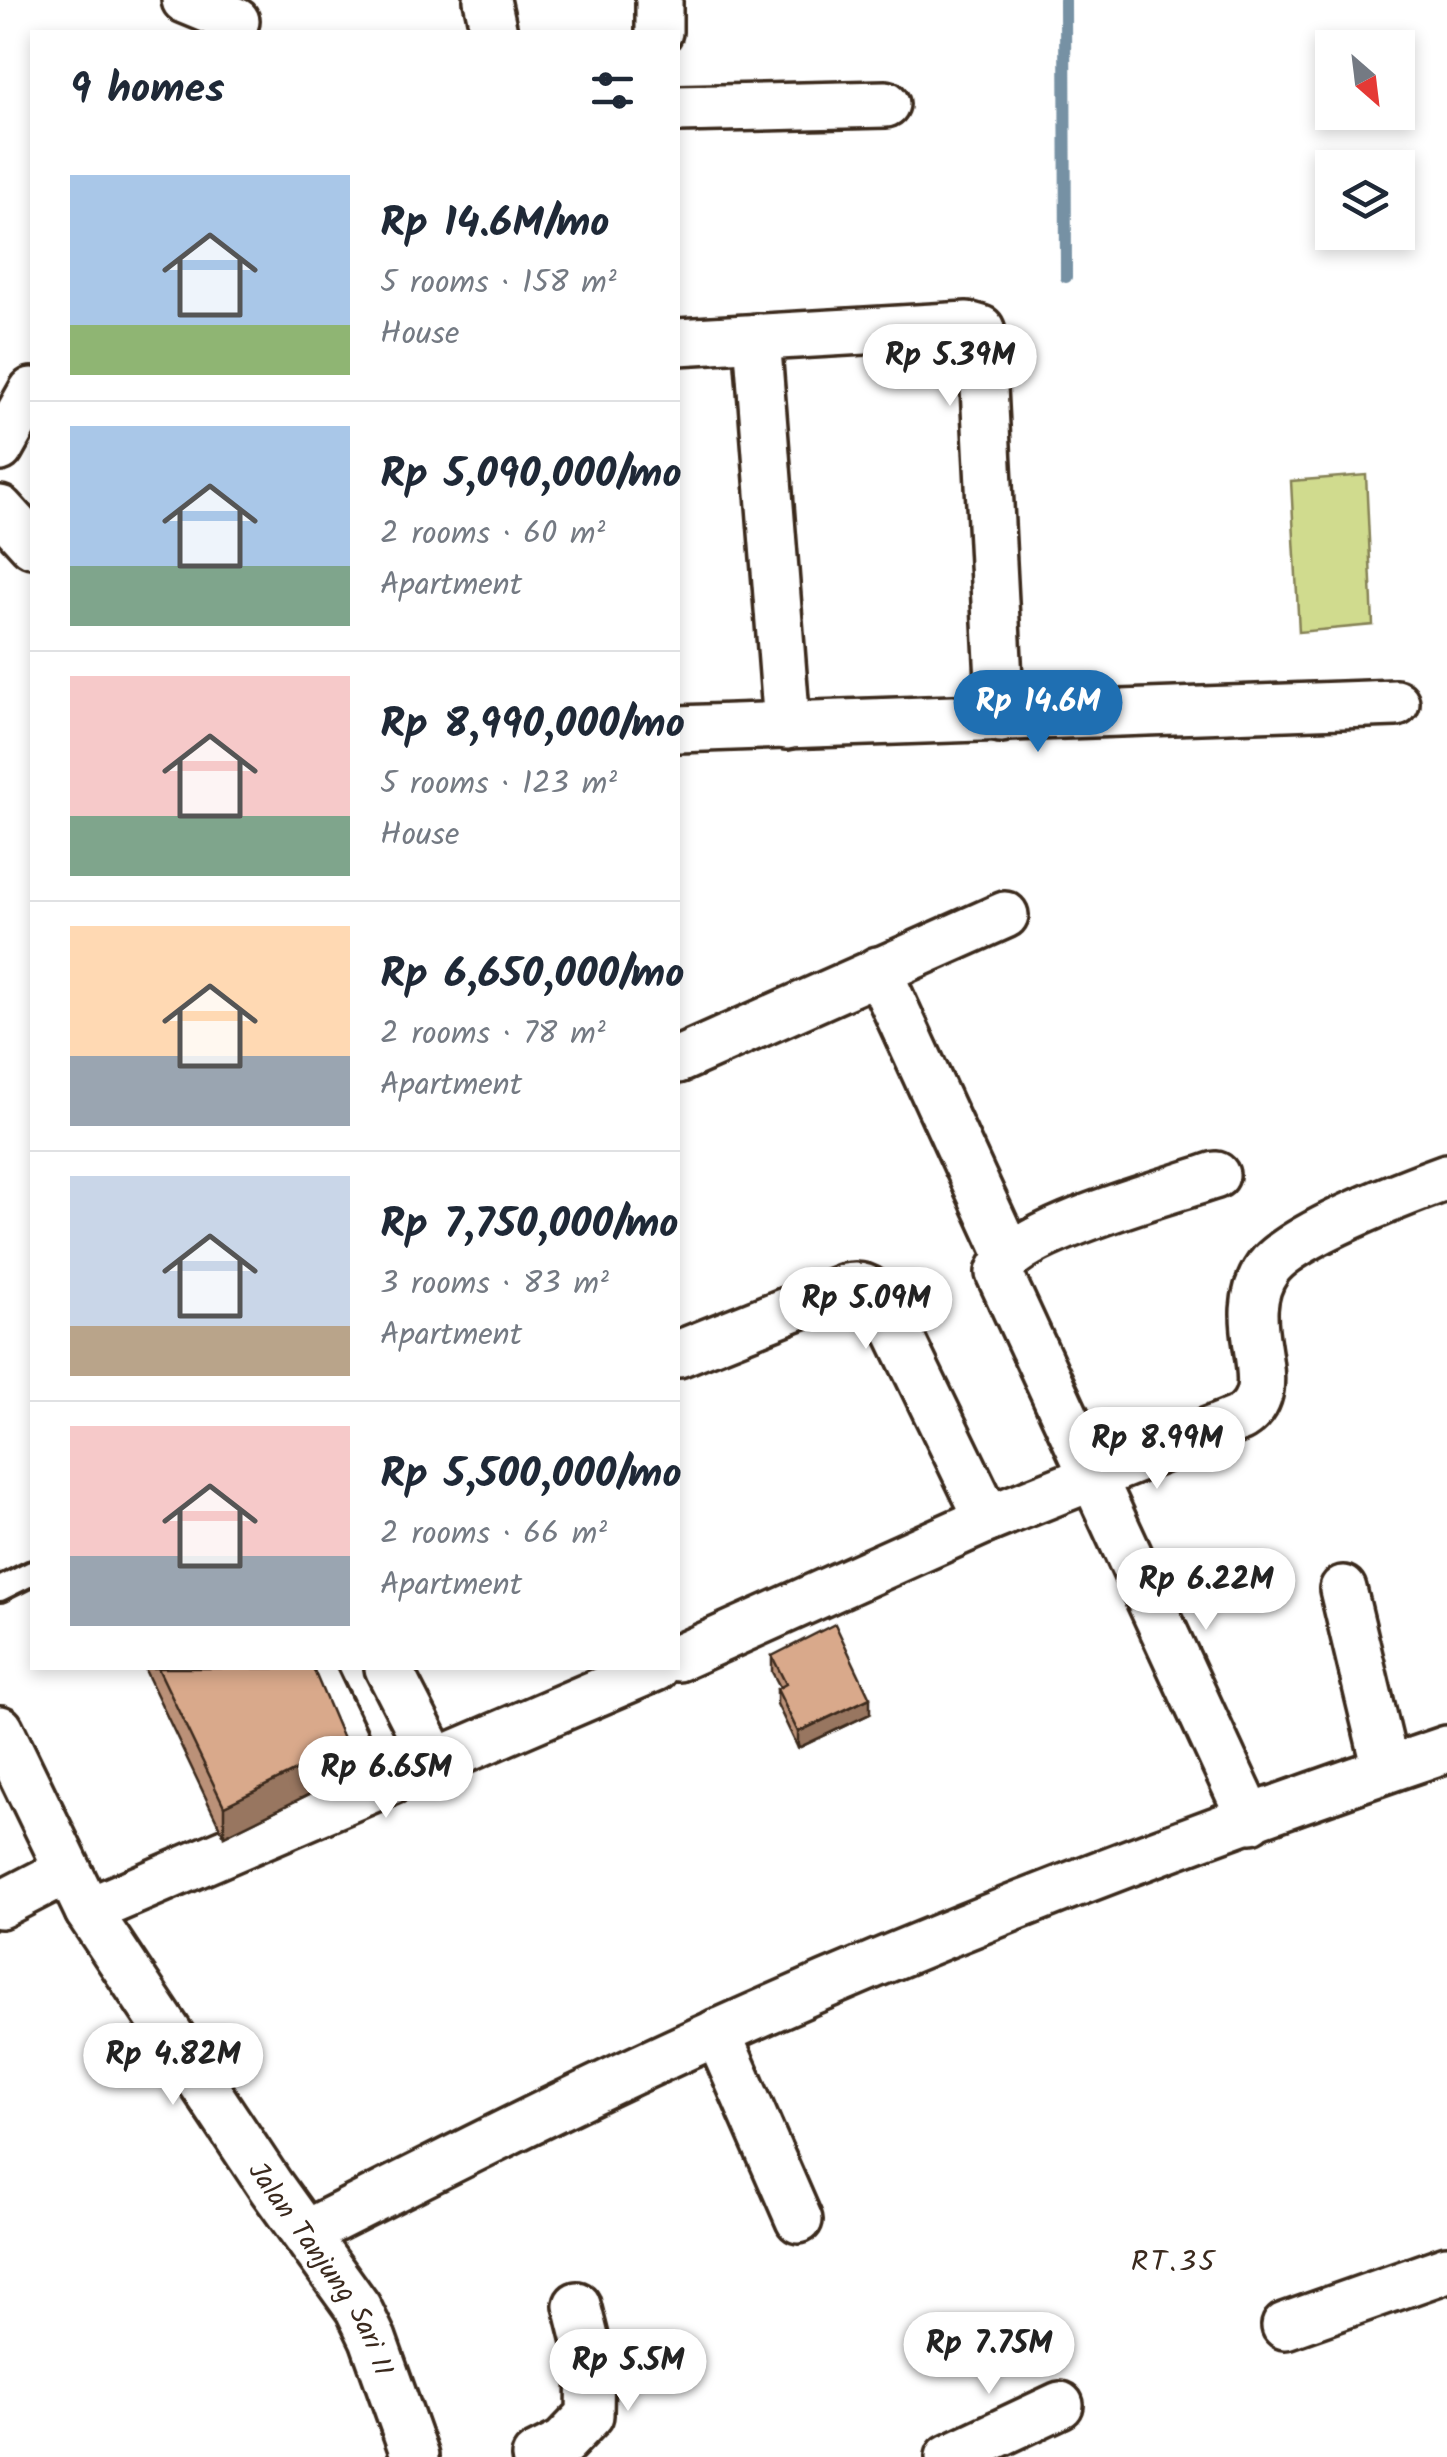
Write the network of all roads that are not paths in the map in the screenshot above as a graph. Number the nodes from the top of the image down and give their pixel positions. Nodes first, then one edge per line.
1 (186, 0) edge
2 (487, 0) edge
3 (659, 0) edge
4 (237, 18) edge
5 (494, 30) edge
6 (659, 30) edge
7 (886, 104) dead end
8 (680, 109) edge
9 (756, 337) junction
10 (680, 342) edge
11 (30, 395) edge
12 (0, 448) edge
13 (0, 509) edge
14 (30, 542) edge
15 (1396, 703) dead end
16 (1001, 719) junction
17 (786, 726) junction
18 (680, 729) edge
19 (1005, 915) dead end
20 (878, 970) junction
21 (680, 1059) edge
22 (1216, 1176) dead end
23 (1447, 1177) edge
24 (1010, 1256) junction
25 (680, 1353) edge
26 (1094, 1477) junction
27 (988, 1519) junction
28 (30, 1573) edge
29 (0, 1589) edge
30 (1342, 1589) dead end
31 (680, 1657) edge
32 (323, 1670) edge
33 (389, 1670) edge
34 (651, 1670) edge
35 (0, 1729) edge
36 (1447, 1748) edge
37 (435, 1760) junction
38 (1386, 1769) junction
39 (378, 1783) junction
40 (1251, 1820) junction
41 (68, 1870) junction
42 (0, 1905) edge
43 (88, 1910) junction
44 (717, 2032) junction
45 (799, 2220) dead end
46 (306, 2234) junction
47 (1447, 2269) edge
48 (577, 2305) dead end
49 (1285, 2326) dead end
50 (1060, 2405) dead end
51 (415, 2457) edge
52 (534, 2457) edge
53 (950, 2457) edge

1 - 4 street
2 - 5 street
3 - 6 street
7 - 8 street
9 - 10 street
9 - 16 street
9 - 17 street
11 - 12 street
13 - 14 street
15 - 16 street
16 - 17 street
17 - 18 street
19 - 20 street
20 - 21 street
20 - 24 street
22 - 24 street
23 - 26 street
24 - 26 street
25 - 27 street
26 - 27 street
26 - 40 street
27 - 31 street
28 - 29 lane
30 - 38 street
32 - 39 lane
33 - 37 street
34 - 37 street
35 - 41 street, Jalan Tanjung Sari II
36 - 38 street
37 - 39 street
38 - 40 street
39 - 43 street
40 - 44 street
41 - 42 street
41 - 43 street, Jalan Tanjung Sari II
43 - 46 street, Jalan Tanjung Sari II
44 - 45 street
44 - 46 street
46 - 51 street, Jalan Tanjung Sari II
47 - 49 street
48 - 52 street
50 - 53 street

